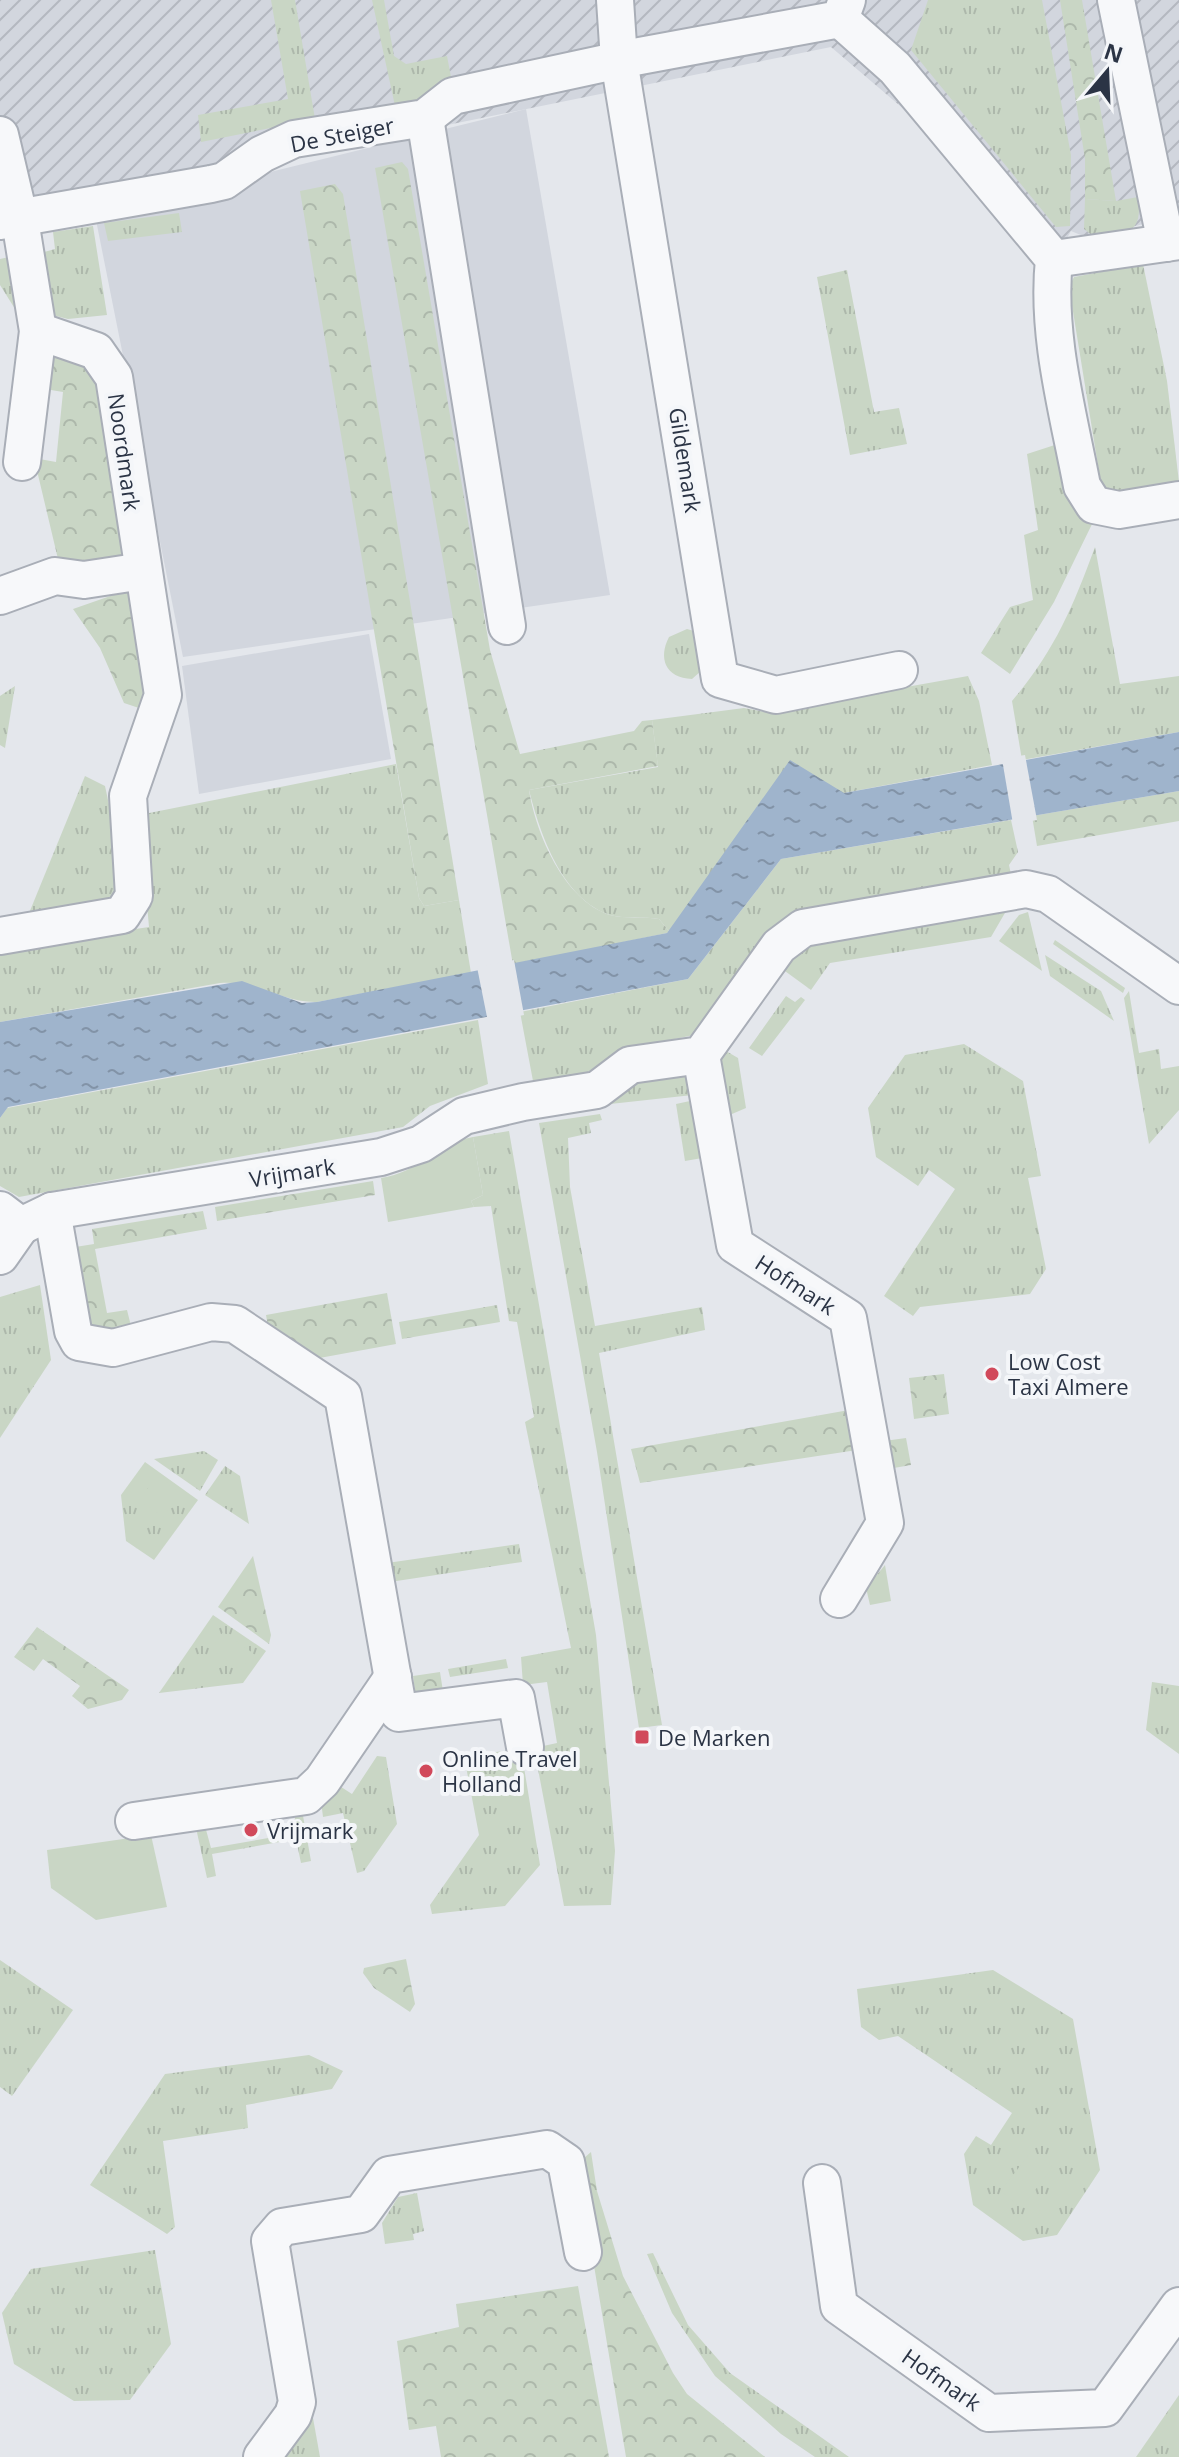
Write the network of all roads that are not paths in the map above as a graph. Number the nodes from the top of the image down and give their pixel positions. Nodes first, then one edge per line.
1 (615, 0) edge
2 (1116, 0) edge
3 (844, 10) edge
4 (619, 60) junction
5 (425, 118) junction
6 (0, 135) edge
7 (10, 221) edge
8 (1172, 242) edge
9 (1054, 259) junction
10 (38, 331) junction
11 (22, 462) dead end
12 (1179, 500) edge
13 (143, 571) junction
14 (0, 596) edge
15 (507, 626) dead end
16 (899, 670) dead end
17 (0, 936) edge
18 (1179, 986) edge
19 (701, 1055) junction
20 (24, 1216) edge
21 (0, 1256) edge
22 (839, 1599) dead end
23 (393, 1677) junction
24 (525, 1747) dead end
25 (134, 1821) dead end
26 (822, 2183) dead end
27 (583, 2252) dead end
28 (1179, 2306) edge
29 (262, 2457) edge

1 - 4 street
2 - 8 street
3 - 4 street, De Steiger
3 - 9 street
4 - 5 street, De Steiger
4 - 16 street, Gildemark
5 - 7 street, De Steiger
5 - 15 street
6 - 7 street
7 - 10 street
8 - 9 street
9 - 12 street
10 - 11 street
10 - 13 street, Noordmark
13 - 14 street
13 - 17 street, Noordmark
18 - 19 street
19 - 20 street, Vrijmark
19 - 22 street, Hofmark
20 - 21 street
20 - 23 street
23 - 24 street
23 - 25 street
26 - 28 street, Hofmark
27 - 29 street

